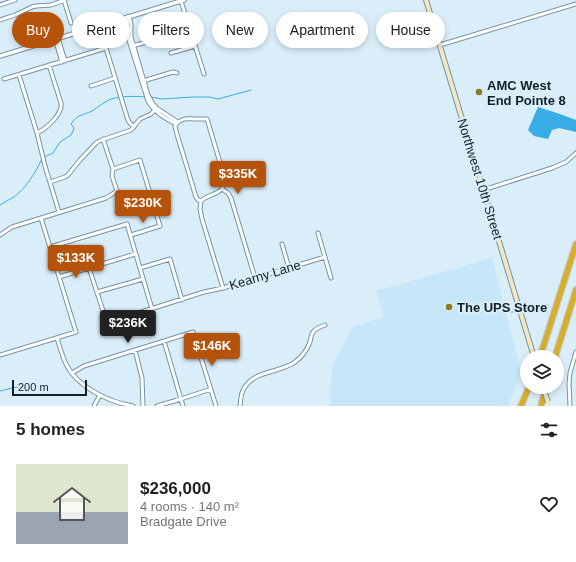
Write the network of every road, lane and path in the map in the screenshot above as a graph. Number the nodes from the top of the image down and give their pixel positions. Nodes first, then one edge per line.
1 (15, 0) edge
2 (64, 0) edge
3 (182, 0) edge
4 (426, 0) edge
5 (576, 4) edge
6 (0, 5) edge
7 (185, 12) edge
8 (430, 12) edge
9 (130, 16) edge
10 (0, 20) edge
11 (71, 23) dead end
12 (130, 42) edge
13 (138, 44) edge
14 (445, 44) edge
15 (132, 46) junction
16 (26, 48) edge
17 (59, 48) edge
18 (188, 48) edge
19 (196, 48) edge
20 (441, 48) edge
21 (171, 53) dead end
22 (0, 56) edge
23 (63, 61) junction
24 (49, 65) junction
25 (177, 73) dead end
26 (204, 74) dead end
27 (19, 75) junction
28 (115, 78) junction
29 (4, 79) dead end
30 (143, 81) junction
31 (91, 86) dead end
32 (156, 109) junction
33 (177, 123) junction
34 (134, 127) junction
35 (37, 132) junction
36 (103, 139) junction
37 (576, 153) edge
38 (113, 169) junction
39 (50, 182) junction
40 (222, 189) junction
41 (483, 190) junction
42 (201, 201) junction
43 (59, 212) junction
44 (41, 218) junction
45 (318, 233) dead end
46 (0, 235) edge
47 (131, 235) junction
48 (282, 244) dead end
49 (576, 244) edge
50 (50, 247) junction
51 (135, 254) junction
52 (325, 257) junction
53 (90, 268) junction
54 (140, 268) junction
55 (289, 268) junction
56 (59, 276) junction
57 (255, 278) junction
58 (331, 278) dead end
59 (143, 279) junction
60 (223, 288) junction
61 (576, 290) edge
62 (97, 292) junction
63 (182, 300) junction
64 (152, 309) junction
65 (325, 325) dead end
66 (57, 338) junction
67 (164, 341) junction
68 (134, 350) junction
69 (532, 350) edge
70 (542, 350) edge
71 (557, 350) edge
72 (576, 352) edge
73 (0, 355) edge
74 (72, 373) junction
75 (211, 389) junction
76 (527, 394) edge
77 (528, 394) edge
78 (544, 394) edge
79 (545, 394) edge
80 (100, 395) junction
81 (181, 399) junction
82 (548, 404) edge
83 (125, 405) edge
84 (94, 406) edge
85 (133, 406) edge
86 (143, 406) edge
87 (157, 406) edge
88 (183, 406) edge
89 (216, 406) edge
90 (240, 406) edge
91 (522, 406) edge
92 (525, 406) edge
93 (540, 406) edge
94 (570, 406) edge

1 - 6 street
2 - 10 street
2 - 11 street
3 - 7 street
3 - 9 street
4 - 8 main road, Northwest 10th Street
5 - 14 street
12 - 15 street
13 - 15 street
15 - 30 street
16 - 22 street
17 - 23 street
18 - 21 street
19 - 26 street
20 - 41 main road, Northwest 10th Street
23 - 24 street
23 - 28 street
24 - 27 street
24 - 35 street
25 - 30 street
27 - 29 street
27 - 35 street
28 - 31 street
28 - 34 street
30 - 32 street
32 - 33 street
32 - 34 street
33 - 40 street
33 - 42 street
34 - 36 street
35 - 39 street
36 - 38 street
36 - 39 street
37 - 41 street
38 - 43 street
38 - 47 street
39 - 43 street
40 - 42 street
40 - 57 street
41 - 69 main road, Northwest 10th Street
42 - 60 street
43 - 44 street
44 - 46 street
44 - 50 street
45 - 52 street
47 - 50 street
47 - 51 street
48 - 55 street
49 - 70 highway
50 - 56 street
51 - 53 street
51 - 54 street
52 - 55 street, Kearny Lane
52 - 58 street
53 - 56 street
53 - 62 street
54 - 59 street
54 - 63 street
55 - 57 street, Kearny Lane
56 - 66 street
57 - 60 street, Kearny Lane
59 - 62 street
59 - 64 street
60 - 63 street, Kearny Lane
61 - 71 highway
62 - 64 street, Kearny Lane
63 - 64 street, Kearny Lane
65 - 90 street
66 - 73 street
66 - 74 street
67 - 68 street
67 - 75 street
67 - 81 street
68 - 74 street
68 - 86 street
72 - 94 street
74 - 80 street
75 - 81 street
75 - 89 street
76 - 91 highway
77 - 92 highway
78 - 93 highway
79 - 82 main road, bridge
80 - 83 street
80 - 84 street
81 - 87 street
81 - 88 street
83 - 85 street

